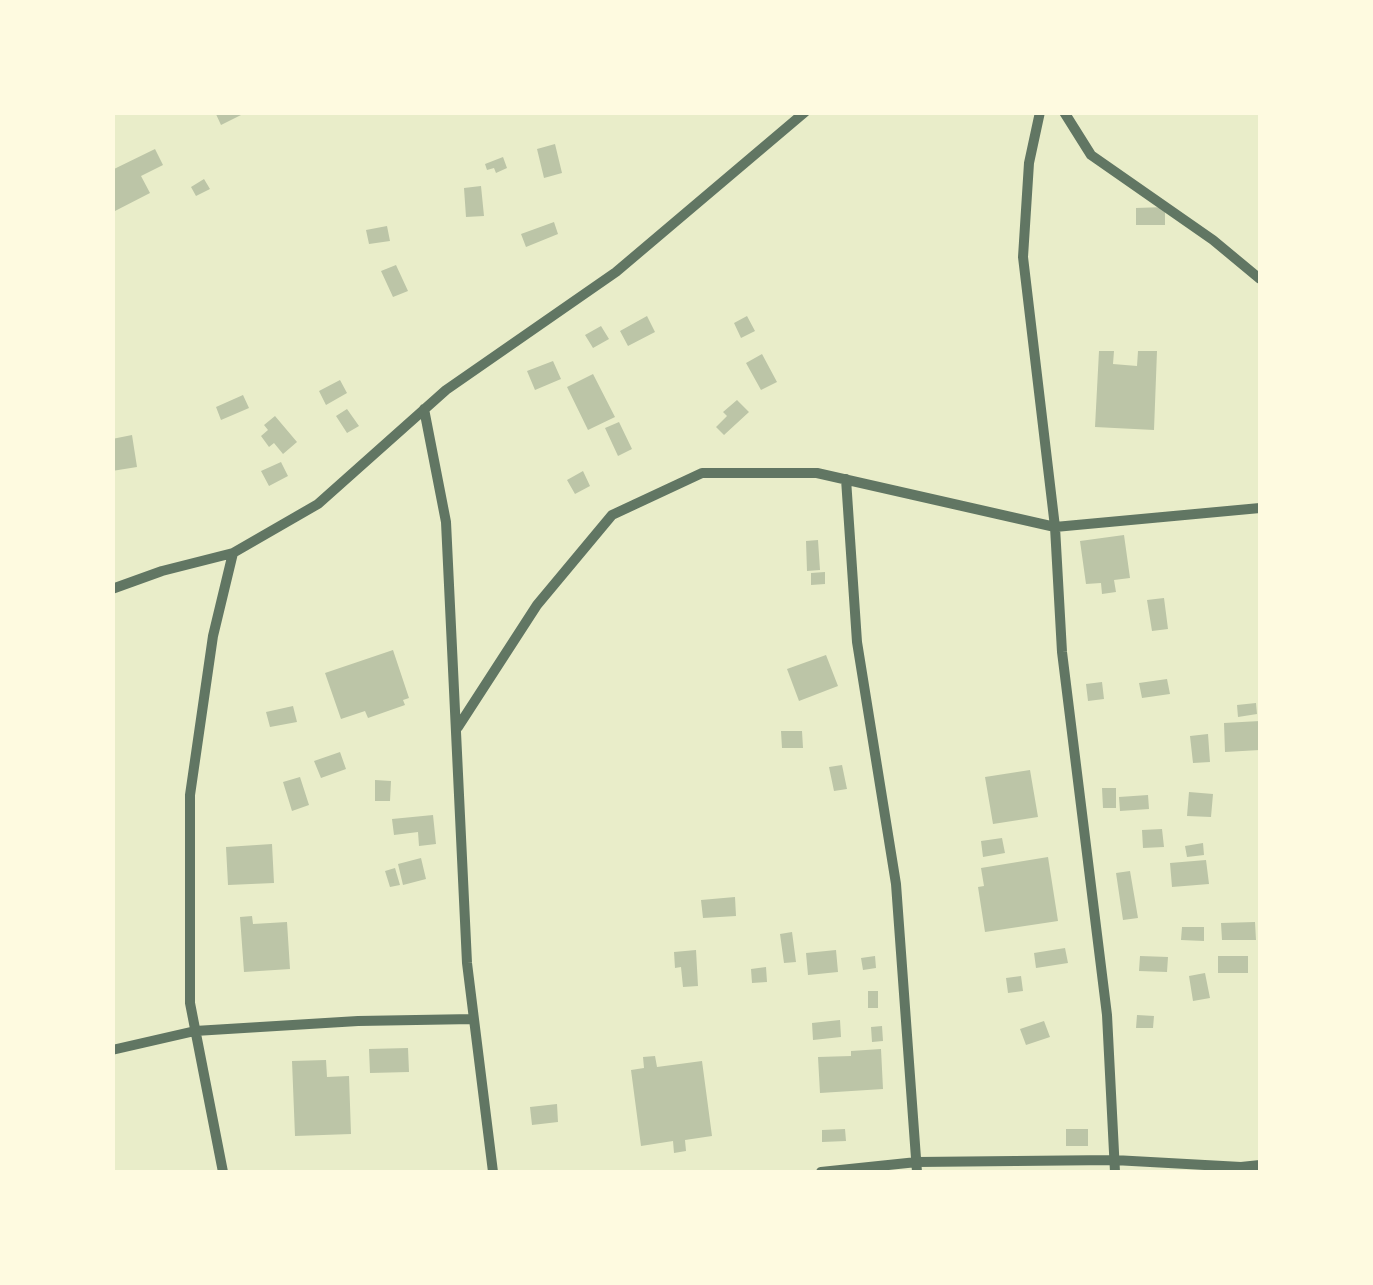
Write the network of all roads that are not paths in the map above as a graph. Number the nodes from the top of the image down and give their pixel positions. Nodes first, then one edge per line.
1 (805, 112) edge
2 (1040, 112) edge
3 (1064, 112) edge
4 (1260, 279) edge
5 (424, 410) junction
6 (846, 479) junction
7 (1260, 508) edge
8 (1055, 527) junction
9 (233, 553) junction
10 (112, 589) edge
11 (458, 728) junction
12 (474, 1019) junction
13 (195, 1031) junction
14 (112, 1050) edge
15 (1260, 1164) edge
16 (1115, 1166) edge
17 (917, 1167) edge
18 (223, 1172) edge
19 (494, 1172) edge
20 (820, 1172) edge

1 - 5 street
2 - 8 street
3 - 4 street
5 - 9 street
5 - 11 street
6 - 8 street
6 - 11 street
6 - 17 street
7 - 8 street
8 - 16 street
9 - 10 street
9 - 13 street
11 - 12 street
12 - 13 street
12 - 19 street
13 - 14 street
13 - 18 street
15 - 16 street
16 - 17 street
17 - 20 street

